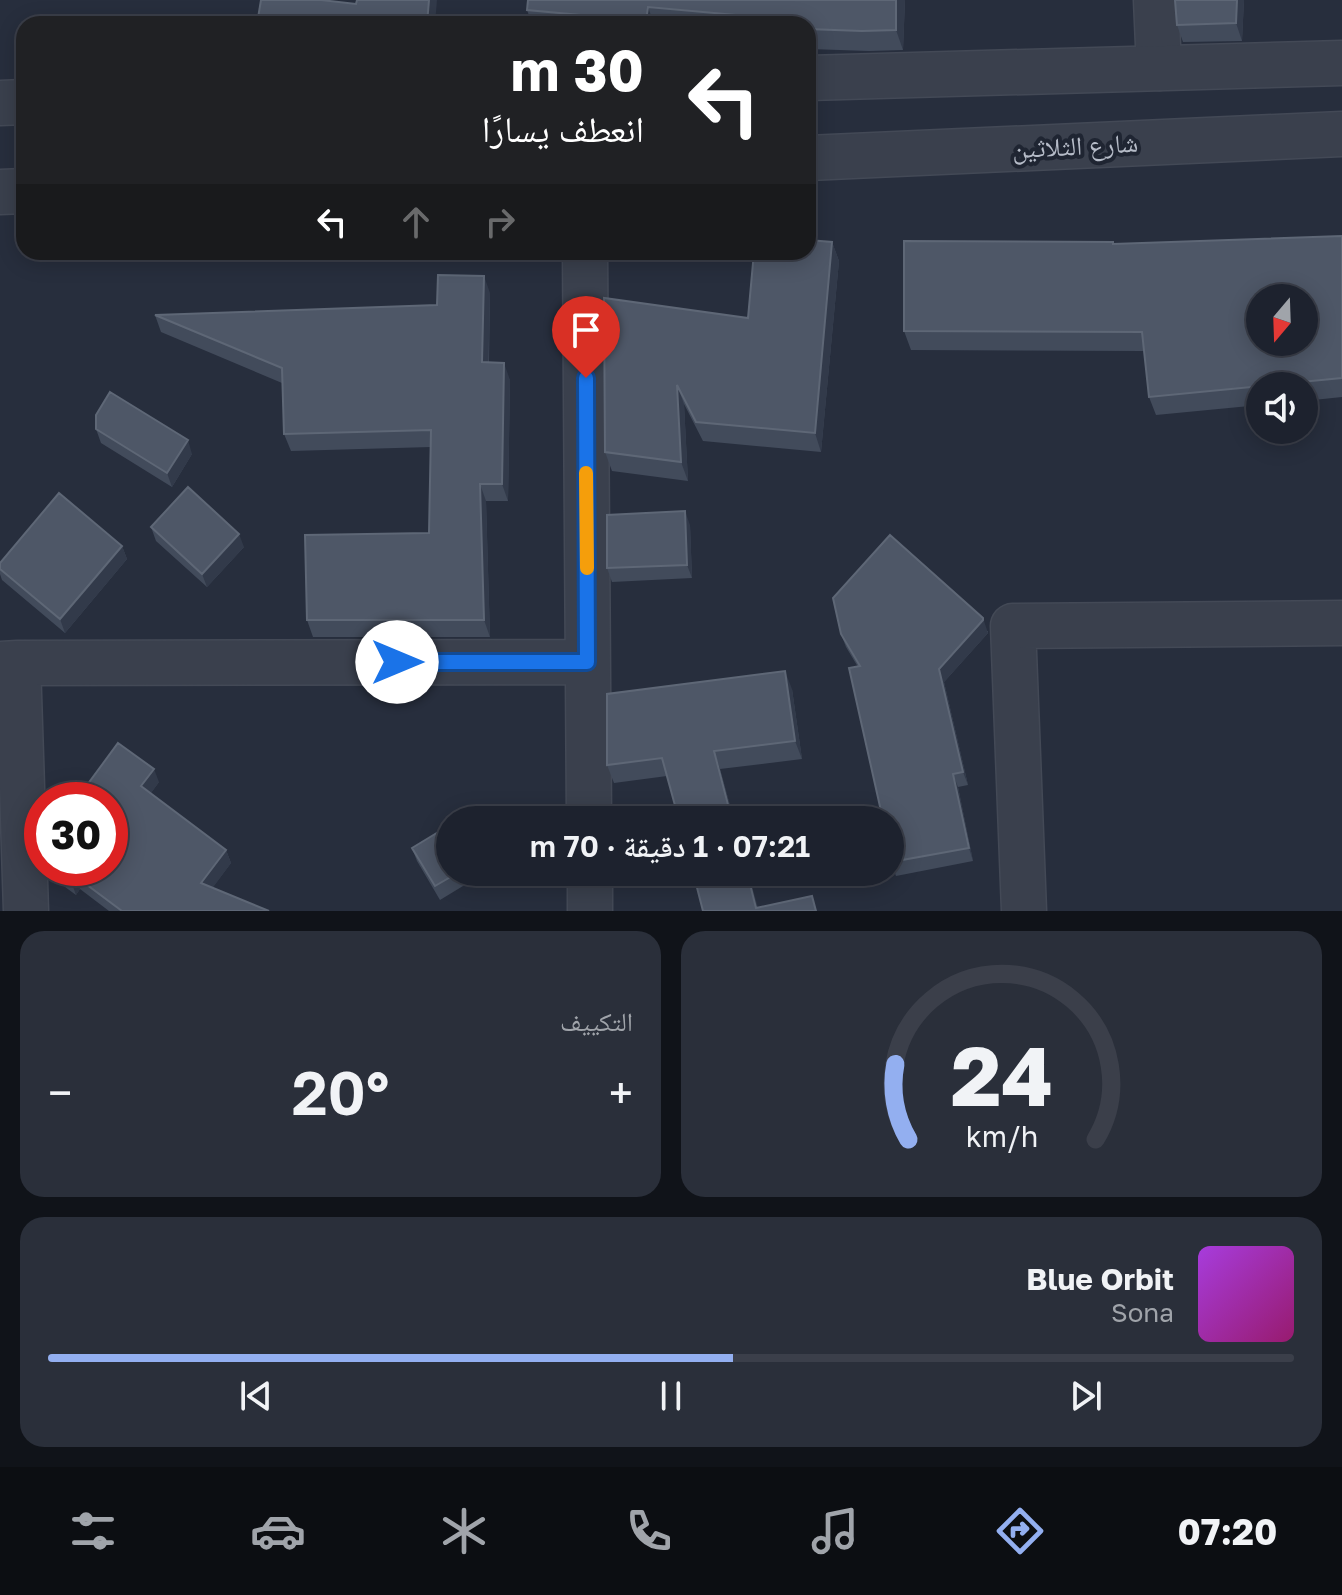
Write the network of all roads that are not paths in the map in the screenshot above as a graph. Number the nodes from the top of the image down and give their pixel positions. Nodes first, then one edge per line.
1 (1156, 0) edge
2 (1342, 63) edge
3 (1159, 68) junction
4 (816, 78) edge
5 (1342, 134) edge
6 (816, 158) edge
7 (585, 260) edge
8 (1342, 623) edge
9 (587, 662) junction
10 (9, 664) edge
11 (589, 806) edge
12 (590, 886) edge
13 (26, 911) edge
14 (590, 911) edge
15 (1024, 911) edge

1 - 3 street
2 - 3 street
3 - 4 street
5 - 6 street, شارع الثلاثين
7 - 9 street
8 - 15 street
9 - 10 street
9 - 11 street
10 - 13 street
12 - 14 street

